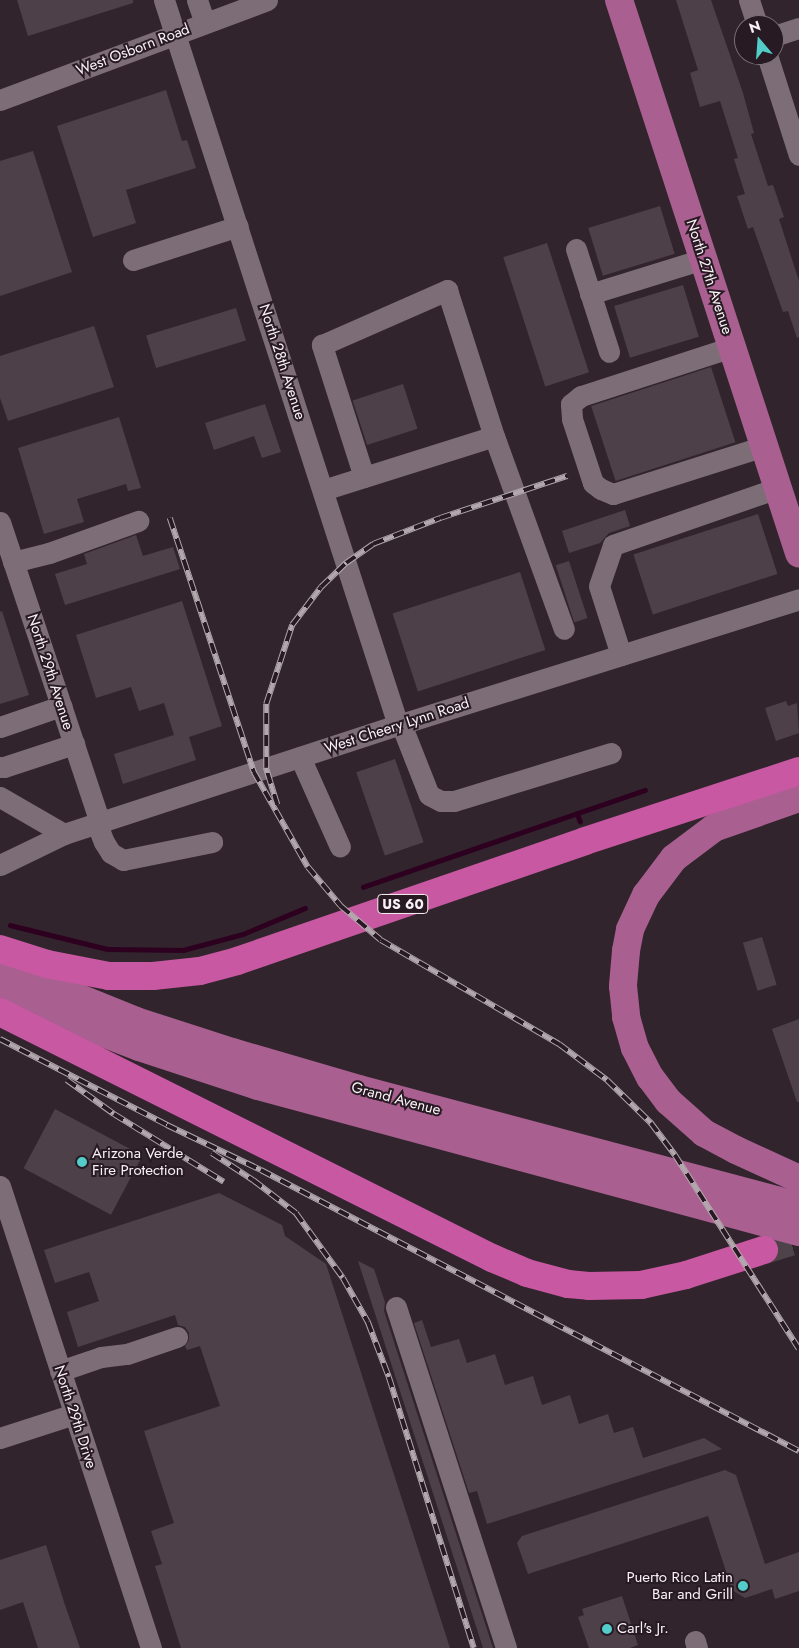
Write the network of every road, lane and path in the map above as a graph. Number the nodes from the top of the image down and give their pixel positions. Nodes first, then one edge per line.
1 (164, 0) edge
2 (197, 0) edge
3 (267, 0) edge
4 (619, 0) edge
5 (749, 0) edge
6 (754, 15) edge
7 (205, 23) junction
8 (799, 28) edge
9 (176, 33) junction
10 (784, 33) edge
11 (771, 65) edge
12 (0, 100) edge
13 (794, 123) edge
14 (799, 155) edge
15 (238, 226) junction
16 (576, 249) dead end
17 (703, 259) junction
18 (133, 260) dead end
19 (590, 294) junction
20 (732, 347) junction
21 (609, 352) dead end
22 (494, 436) junction
23 (752, 450) junction
24 (364, 477) junction
25 (778, 488) junction
26 (322, 490) junction
27 (0, 522) edge
28 (138, 522) dead end
29 (799, 553) edge
30 (13, 562) junction
31 (799, 599) edge
32 (564, 629) dead end
33 (621, 655) junction
34 (61, 706) junction
35 (400, 724) junction
36 (0, 727) edge
37 (74, 744) junction
38 (611, 752) dead end
39 (300, 757) junction
40 (0, 767) edge
41 (799, 771) edge
42 (0, 798) edge
43 (799, 798) edge
44 (99, 823) junction
45 (64, 834) junction
46 (212, 842) dead end
47 (340, 846) dead end
48 (0, 865) edge
49 (0, 949) edge
50 (0, 966) edge
51 (0, 993) edge
52 (0, 1012) edge
53 (799, 1180) edge
54 (0, 1186) edge
55 (799, 1206) edge
56 (799, 1232) edge
57 (764, 1250) tunnel mouth
58 (396, 1307) dead end
59 (177, 1337) dead end
60 (60, 1371) junction
61 (74, 1414) junction
62 (0, 1438) edge
63 (151, 1648) edge
64 (506, 1648) edge

1 - 9 street, North 28th Avenue
2 - 7 street
3 - 7 street, West Osborn Road
4 - 17 main road, North 27th Avenue
5 - 6 street
7 - 9 street, West Osborn Road
8 - 10 street
9 - 12 street, West Osborn Road
9 - 15 street, North 28th Avenue
11 - 13 street
13 - 14 street
15 - 18 street
15 - 26 street, North 28th Avenue
16 - 19 street
17 - 19 street
17 - 20 main road, North 27th Avenue
19 - 21 street
20 - 23 main road, North 27th Avenue
20 - 23 street
22 - 24 street
22 - 24 street
22 - 32 street
23 - 25 main road, North 27th Avenue
24 - 26 street
25 - 29 main road, North 27th Avenue
25 - 33 street
26 - 35 street, North 28th Avenue
27 - 30 street, North 29th Avenue
28 - 30 street
30 - 34 street, North 29th Avenue
31 - 33 street, West Cheery Lynn Road
33 - 35 street, West Cheery Lynn Road
34 - 36 street
34 - 37 street, North 29th Avenue
35 - 38 street, North 28th Avenue
35 - 39 street, West Cheery Lynn Road
37 - 40 street
37 - 44 street, North 29th Avenue
39 - 44 street, West Cheery Lynn Road
39 - 47 street
41 - 49 highway, US 60
42 - 45 street
43 - 53 main road
44 - 45 street, West Cheery Lynn Road
44 - 46 street, North 29th Avenue
45 - 48 street, West Cheery Lynn Road
50 - 55 main road, Grand Avenue
51 - 56 main road, Grand Avenue
52 - 57 highway
54 - 60 street, North 29th Drive
58 - 64 street
59 - 60 street
60 - 61 street, North 29th Drive
61 - 62 street
61 - 63 street, North 29th Drive

